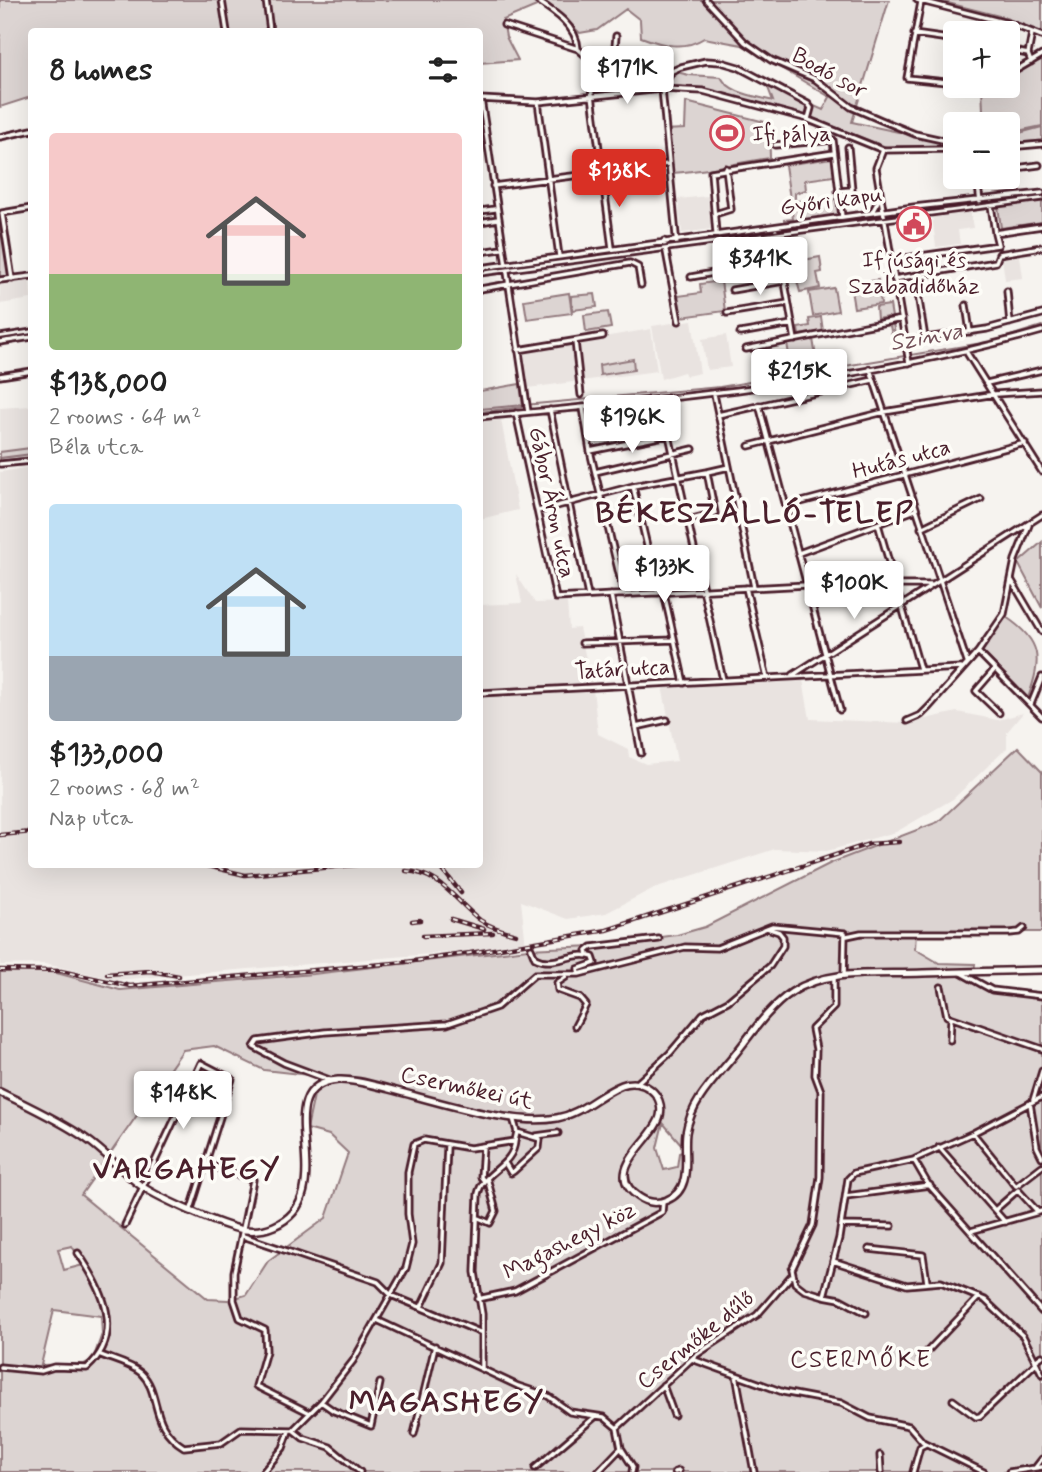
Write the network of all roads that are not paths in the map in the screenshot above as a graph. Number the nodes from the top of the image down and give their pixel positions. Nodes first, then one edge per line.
1 (222, 0) edge
2 (266, 0) edge
3 (536, 0) edge
4 (706, 0) edge
5 (919, 1) edge
6 (504, 25) dead end
7 (226, 28) edge
8 (270, 28) edge
9 (1032, 33) junction
10 (915, 34) junction
11 (616, 36) dead end
12 (1042, 36) edge
13 (943, 38) edge
14 (578, 49) junction
15 (1020, 52) edge
16 (1028, 54) junction
17 (1042, 55) edge
18 (1031, 62) junction
19 (1020, 68) edge
20 (943, 82) edge
21 (662, 89) junction
22 (591, 96) junction
23 (483, 99) edge
24 (538, 102) junction
25 (483, 119) edge
26 (808, 119) junction
27 (28, 131) edge
28 (0, 137) edge
29 (943, 140) edge
30 (1042, 144) edge
31 (775, 145) dead end
32 (1020, 146) edge
33 (848, 147) dead end
34 (943, 149) edge
35 (883, 150) junction
36 (834, 153) junction
37 (669, 164) junction
38 (1040, 165) dead end
39 (726, 168) junction
40 (1020, 168) edge
41 (602, 173) junction
42 (549, 180) junction
43 (493, 186) junction
44 (978, 189) edge
45 (838, 191) junction
46 (881, 194) junction
47 (1042, 195) edge
48 (990, 202) junction
49 (980, 203) junction
50 (28, 209) edge
51 (496, 209) junction
52 (483, 211) edge
53 (884, 211) junction
54 (1, 213) edge
55 (870, 213) junction
56 (715, 214) junction
57 (842, 217) junction
58 (885, 218) junction
59 (498, 219) junction
60 (483, 222) edge
61 (1042, 226) edge
62 (775, 229) junction
63 (716, 233) junction
64 (995, 233) junction
65 (676, 239) junction
66 (664, 241) junction
67 (998, 245) junction
68 (677, 246) junction
69 (666, 247) junction
70 (1042, 247) edge
71 (612, 248) junction
72 (501, 249) junction
73 (483, 252) edge
74 (999, 254) junction
75 (559, 256) junction
76 (892, 260) junction
77 (781, 261) junction
78 (504, 267) junction
79 (483, 268) edge
80 (483, 272) edge
81 (691, 276) dead end
82 (28, 277) edge
83 (12, 279) junction
84 (894, 279) junction
85 (0, 280) edge
86 (784, 281) junction
87 (916, 282) dead end
88 (508, 285) junction
89 (640, 285) dead end
90 (483, 289) edge
91 (732, 290) dead end
92 (1007, 291) dead end
93 (788, 303) junction
94 (966, 305) dead end
95 (727, 313) dead end
96 (1042, 314) edge
97 (902, 319) junction
98 (679, 321) dead end
99 (1010, 323) junction
100 (792, 324) junction
101 (1042, 331) edge
102 (971, 332) junction
103 (740, 333) dead end
104 (28, 336) edge
105 (603, 336) dead end
106 (925, 338) junction
107 (0, 339) edge
108 (794, 340) junction
109 (575, 341) junction
110 (906, 341) junction
111 (746, 349) dead end
112 (518, 350) junction
113 (977, 350) junction
114 (967, 353) junction
115 (909, 360) junction
116 (974, 363) junction
117 (870, 369) junction
118 (1042, 370) edge
119 (28, 372) edge
120 (0, 376) edge
121 (874, 380) junction
122 (987, 383) junction
123 (1042, 391) edge
124 (714, 394) junction
125 (995, 394) junction
126 (581, 395) dead end
127 (759, 405) junction
128 (583, 408) junction
129 (527, 410) junction
130 (550, 410) junction
131 (884, 412) junction
132 (516, 414) junction
133 (718, 415) junction
134 (483, 417) edge
135 (768, 441) junction
136 (1025, 443) junction
137 (749, 446) dead end
138 (693, 449) dead end
139 (590, 451) junction
140 (673, 454) junction
141 (28, 461) edge
142 (0, 464) edge
143 (729, 467) junction
144 (595, 472) junction
145 (707, 472) junction
146 (1042, 472) edge
147 (904, 475) junction
148 (678, 478) junction
149 (633, 486) junction
150 (600, 494) junction
151 (981, 499) dead end
152 (568, 504) junction
153 (786, 506) junction
154 (915, 509) junction
155 (538, 511) junction
156 (1042, 515) edge
157 (687, 520) junction
158 (878, 524) junction
159 (921, 528) junction
160 (1024, 530) junction
161 (799, 553) junction
162 (938, 579) junction
163 (1011, 580) junction
164 (895, 584) junction
165 (807, 585) junction
166 (931, 585) junction
167 (746, 588) junction
168 (754, 588) junction
169 (703, 591) junction
170 (661, 593) junction
171 (611, 595) junction
172 (624, 595) junction
173 (588, 596) junction
174 (901, 605) junction
175 (1042, 632) edge
176 (674, 639) junction
177 (619, 642) junction
178 (582, 643) dead end
179 (978, 652) junction
180 (826, 653) junction
181 (967, 662) junction
182 (961, 668) junction
183 (995, 669) junction
184 (920, 670) junction
185 (832, 674) junction
186 (791, 676) junction
187 (1042, 677) edge
188 (767, 678) junction
189 (723, 680) junction
190 (684, 683) junction
191 (626, 685) junction
192 (483, 693) edge
193 (1031, 704) junction
194 (840, 710) dead end
195 (999, 713) dead end
196 (1042, 717) edge
197 (667, 720) dead end
198 (907, 721) dead end
199 (636, 727) junction
200 (641, 753) dead end
201 (767, 928) junction
202 (1024, 928) dead end
203 (847, 936) junction
204 (659, 939) dead end
205 (531, 948) dead end
206 (588, 955) junction
207 (1042, 970) edge
208 (960, 972) junction
209 (579, 974) junction
210 (568, 975) junction
211 (833, 976) junction
212 (844, 976) junction
213 (941, 988) dead end
214 (1042, 996) edge
215 (951, 1018) junction
216 (575, 1026) dead end
217 (950, 1040) dead end
218 (1042, 1049) edge
219 (1042, 1071) edge
220 (332, 1081) junction
221 (637, 1083) junction
222 (0, 1092) edge
223 (1042, 1097) edge
224 (1030, 1102) junction
225 (513, 1117) junction
226 (1042, 1129) edge
227 (1034, 1130) junction
228 (517, 1132) junction
229 (558, 1133) dead end
230 (973, 1133) junction
231 (536, 1136) junction
232 (515, 1141) junction
233 (447, 1145) junction
234 (483, 1146) junction
235 (939, 1147) junction
236 (1042, 1157) edge
237 (914, 1160) junction
238 (505, 1163) junction
239 (206, 1164) junction
240 (1042, 1166) edge
241 (486, 1179) junction
242 (929, 1185) junction
243 (1016, 1186) junction
244 (142, 1187) junction
245 (1020, 1191) junction
246 (846, 1196) junction
247 (663, 1201) junction
248 (191, 1209) junction
249 (995, 1210) junction
250 (1040, 1212) edge
251 (479, 1218) junction
252 (1005, 1222) junction
253 (125, 1225) dead end
254 (841, 1225) junction
255 (892, 1226) dead end
256 (971, 1231) junction
257 (244, 1233) junction
258 (869, 1248) dead end
259 (78, 1253) dead end
260 (833, 1261) junction
261 (792, 1276) junction
262 (927, 1283) junction
263 (391, 1295) junction
264 (824, 1296) junction
265 (979, 1297) junction
266 (478, 1299) junction
267 (421, 1307) junction
268 (1042, 1311) edge
269 (866, 1313) dead end
270 (377, 1320) junction
271 (482, 1334) junction
272 (435, 1346) junction
273 (101, 1355) junction
274 (1042, 1356) edge
275 (692, 1359) junction
276 (920, 1359) dead end
277 (1036, 1362) junction
278 (0, 1367) edge
279 (482, 1368) junction
280 (1042, 1374) edge
281 (736, 1376) junction
282 (380, 1383) dead end
283 (663, 1385) junction
284 (953, 1400) dead end
285 (321, 1402) junction
286 (310, 1413) junction
287 (674, 1415) dead end
288 (596, 1416) junction
289 (617, 1428) junction
290 (291, 1431) junction
291 (414, 1434) dead end
292 (927, 1443) junction
293 (621, 1448) junction
294 (880, 1455) dead end
295 (1042, 1459) edge
296 (1042, 1467) edge
297 (535, 1468) dead end
298 (1035, 1468) junction
299 (1027, 1470) edge
300 (263, 1472) edge
301 (360, 1472) edge
302 (598, 1472) edge
303 (632, 1472) edge
304 (754, 1472) edge
305 (881, 1472) edge
306 (913, 1472) edge
307 (984, 1472) edge
308 (1009, 1472) edge

1 - 7 street
2 - 8 street
3 - 14 street
4 - 29 street, Bodó sor
5 - 9 street
5 - 10 street
6 - 14 street
9 - 12 street
9 - 16 street
10 - 13 street
10 - 20 street
11 - 21 street
14 - 22 street
15 - 16 street
16 - 18 street
17 - 18 street
18 - 19 street
21 - 22 street
21 - 26 street
21 - 26 street
21 - 37 street
22 - 24 street
22 - 41 street
23 - 24 street
24 - 42 street
25 - 43 street
26 - 35 street
27 - 28 street
30 - 32 street
31 - 36 street
33 - 45 street
34 - 35 street
35 - 46 street
36 - 39 street
36 - 45 street
37 - 41 street
37 - 65 street
38 - 40 street
39 - 56 street
39 - 56 street
41 - 42 street
41 - 71 street
42 - 43 street
42 - 75 street
43 - 51 street
44 - 49 street
45 - 57 street
46 - 53 street
46 - 55 street
47 - 48 street, Győri kapu
48 - 49 street, Győri kapu
48 - 64 street
49 - 53 street, Győri kapu
49 - 58 street, Győri kapu
50 - 54 street
51 - 52 street
51 - 59 street
53 - 55 street, Győri kapu
53 - 58 street
54 - 83 street
55 - 57 street, Győri kapu
56 - 63 street
57 - 62 street, Győri kapu
58 - 62 street, Győri kapu
58 - 76 street
59 - 60 street
59 - 72 street
61 - 64 street
62 - 63 street, Győri kapu
62 - 68 street, Győri kapu
62 - 77 street
63 - 65 street, Győri kapu
64 - 67 street
65 - 66 street, Győri kapu
65 - 68 street
66 - 69 street
66 - 71 street, Győri kapu
67 - 74 street
67 - 76 street
68 - 69 street, Győri kapu
69 - 78 street, Győri kapu
69 - 98 street
70 - 74 street
71 - 75 street, Győri kapu
72 - 73 street
72 - 78 street
74 - 84 street
75 - 78 street, Győri kapu
76 - 84 street
77 - 81 street
77 - 86 street
78 - 79 street, Győri kapu
78 - 80 street, Győri kapu
78 - 88 street
82 - 83 street
83 - 85 street
84 - 97 street
86 - 91 street
86 - 93 street
87 - 106 street
88 - 89 street
88 - 90 street
88 - 112 street
92 - 99 street
93 - 95 street
93 - 100 street
94 - 102 street
96 - 99 street
97 - 108 street
97 - 110 street
99 - 102 street
100 - 103 street
100 - 108 street
101 - 113 street
102 - 106 street
104 - 107 street
105 - 109 street
106 - 110 street
108 - 111 street
109 - 112 street
109 - 126 street
110 - 115 street
112 - 129 street
113 - 114 street
113 - 116 street
114 - 115 street
114 - 116 street
115 - 117 street
116 - 122 street
117 - 121 street
117 - 124 street
118 - 122 street
119 - 120 street
121 - 127 street
121 - 131 street
122 - 125 street
123 - 125 street
124 - 128 street
124 - 133 street
125 - 131 street
125 - 136 street
127 - 133 street
127 - 135 street
128 - 130 street
128 - 139 street
129 - 130 street
129 - 132 street
130 - 152 street
131 - 135 street
131 - 147 street
132 - 134 street
132 - 155 street, Gábor Áron utca
133 - 143 street
135 - 137 street
135 - 153 street
136 - 146 street
136 - 147 street, Hutás utca
138 - 140 street
139 - 140 street
139 - 144 street
140 - 144 street
140 - 148 street
141 - 142 street
143 - 145 street
143 - 168 street
144 - 150 street
145 - 148 street
145 - 157 street
147 - 153 street, Hutás utca
147 - 154 street
148 - 149 street
148 - 157 street
149 - 150 street
149 - 170 street
150 - 152 street
150 - 172 street
151 - 159 street
152 - 155 street
152 - 173 street
153 - 161 street
154 - 158 street
154 - 159 street
155 - 173 street, Gábor Áron utca
156 - 160 street
157 - 169 street
158 - 161 street
158 - 164 street
159 - 162 street
160 - 162 street
160 - 163 street
161 - 165 street
162 - 166 street
162 - 181 street
163 - 175 street
163 - 179 street
164 - 165 street
164 - 166 street
164 - 174 street
165 - 168 street
165 - 180 street
166 - 174 street
167 - 168 street
167 - 169 street
167 - 188 street
169 - 170 street
169 - 189 street
170 - 172 street
170 - 176 street
171 - 172 street
171 - 173 street
171 - 177 street
174 - 180 street
174 - 184 street
176 - 177 street
176 - 190 street
177 - 178 street
177 - 191 street
179 - 181 street
179 - 183 street
180 - 185 street
180 - 186 street
181 - 182 street
182 - 184 street, Tatár utca
182 - 198 street
183 - 193 street
183 - 195 street
184 - 185 street, Tatár utca
185 - 186 street, Tatár utca
185 - 194 street
186 - 188 street, Tatár utca
187 - 193 street
188 - 189 street, Tatár utca
189 - 190 street, Tatár utca
190 - 191 street, Tatár utca
191 - 192 street, Tatár utca
191 - 199 street
193 - 196 street
197 - 199 street
199 - 200 street
201 - 203 street
201 - 209 street
201 - 221 street
202 - 203 street
203 - 212 street
204 - 206 street
205 - 206 street
206 - 209 street
207 - 208 main road
208 - 212 main road
208 - 214 street
209 - 210 street
210 - 216 street
210 - 220 street
211 - 212 main road
211 - 247 main road
211 - 261 street
213 - 215 street
215 - 217 street
215 - 218 street
219 - 224 street
220 - 225 main road, Csermőkei út
220 - 257 main road
221 - 225 main road, Csermőkei út
221 - 247 main road
222 - 244 main road
223 - 224 street
224 - 227 street
224 - 230 street
225 - 228 street
226 - 227 street
227 - 236 street
228 - 231 street
228 - 232 street
229 - 231 street
230 - 235 street
230 - 243 street
231 - 238 street
232 - 234 street
232 - 238 street
233 - 234 street
233 - 263 street
233 - 267 street
234 - 241 street
235 - 237 street
235 - 249 street
237 - 242 street
237 - 246 street
238 - 241 street
239 - 244 street
239 - 248 street
239 - 257 street
240 - 243 street
241 - 251 street
241 - 251 street
242 - 246 street
242 - 256 street
243 - 245 street
244 - 248 main road
244 - 253 street
245 - 249 street
245 - 250 street
246 - 254 street
247 - 266 street, Magashegy köz
248 - 257 main road
249 - 252 street
250 - 252 street
251 - 266 street
252 - 256 street
254 - 255 street
254 - 260 street
256 - 268 street
257 - 263 street
257 - 286 street
258 - 262 street
259 - 273 street
260 - 262 street
260 - 264 street
261 - 264 street
261 - 275 street, Csermőke dűlő
262 - 265 street
263 - 267 street
263 - 270 street
264 - 269 street
265 - 276 street
265 - 277 street
266 - 271 street
267 - 271 street
270 - 272 street
270 - 285 street
271 - 279 street
272 - 279 street
272 - 291 street
273 - 278 street
273 - 290 street
274 - 277 street
275 - 281 street
275 - 283 street, Csermőke dűlő
277 - 280 street
277 - 284 street
279 - 288 street
281 - 292 street
281 - 304 street
282 - 285 street
283 - 287 street
283 - 289 street, Csermőke dűlő
285 - 286 street
286 - 290 street
288 - 289 street
288 - 297 street
289 - 293 street
290 - 300 street
290 - 301 street
292 - 306 street
292 - 307 street
293 - 302 street
293 - 303 street
294 - 305 street
295 - 298 street
296 - 298 street
298 - 299 street
299 - 308 street

